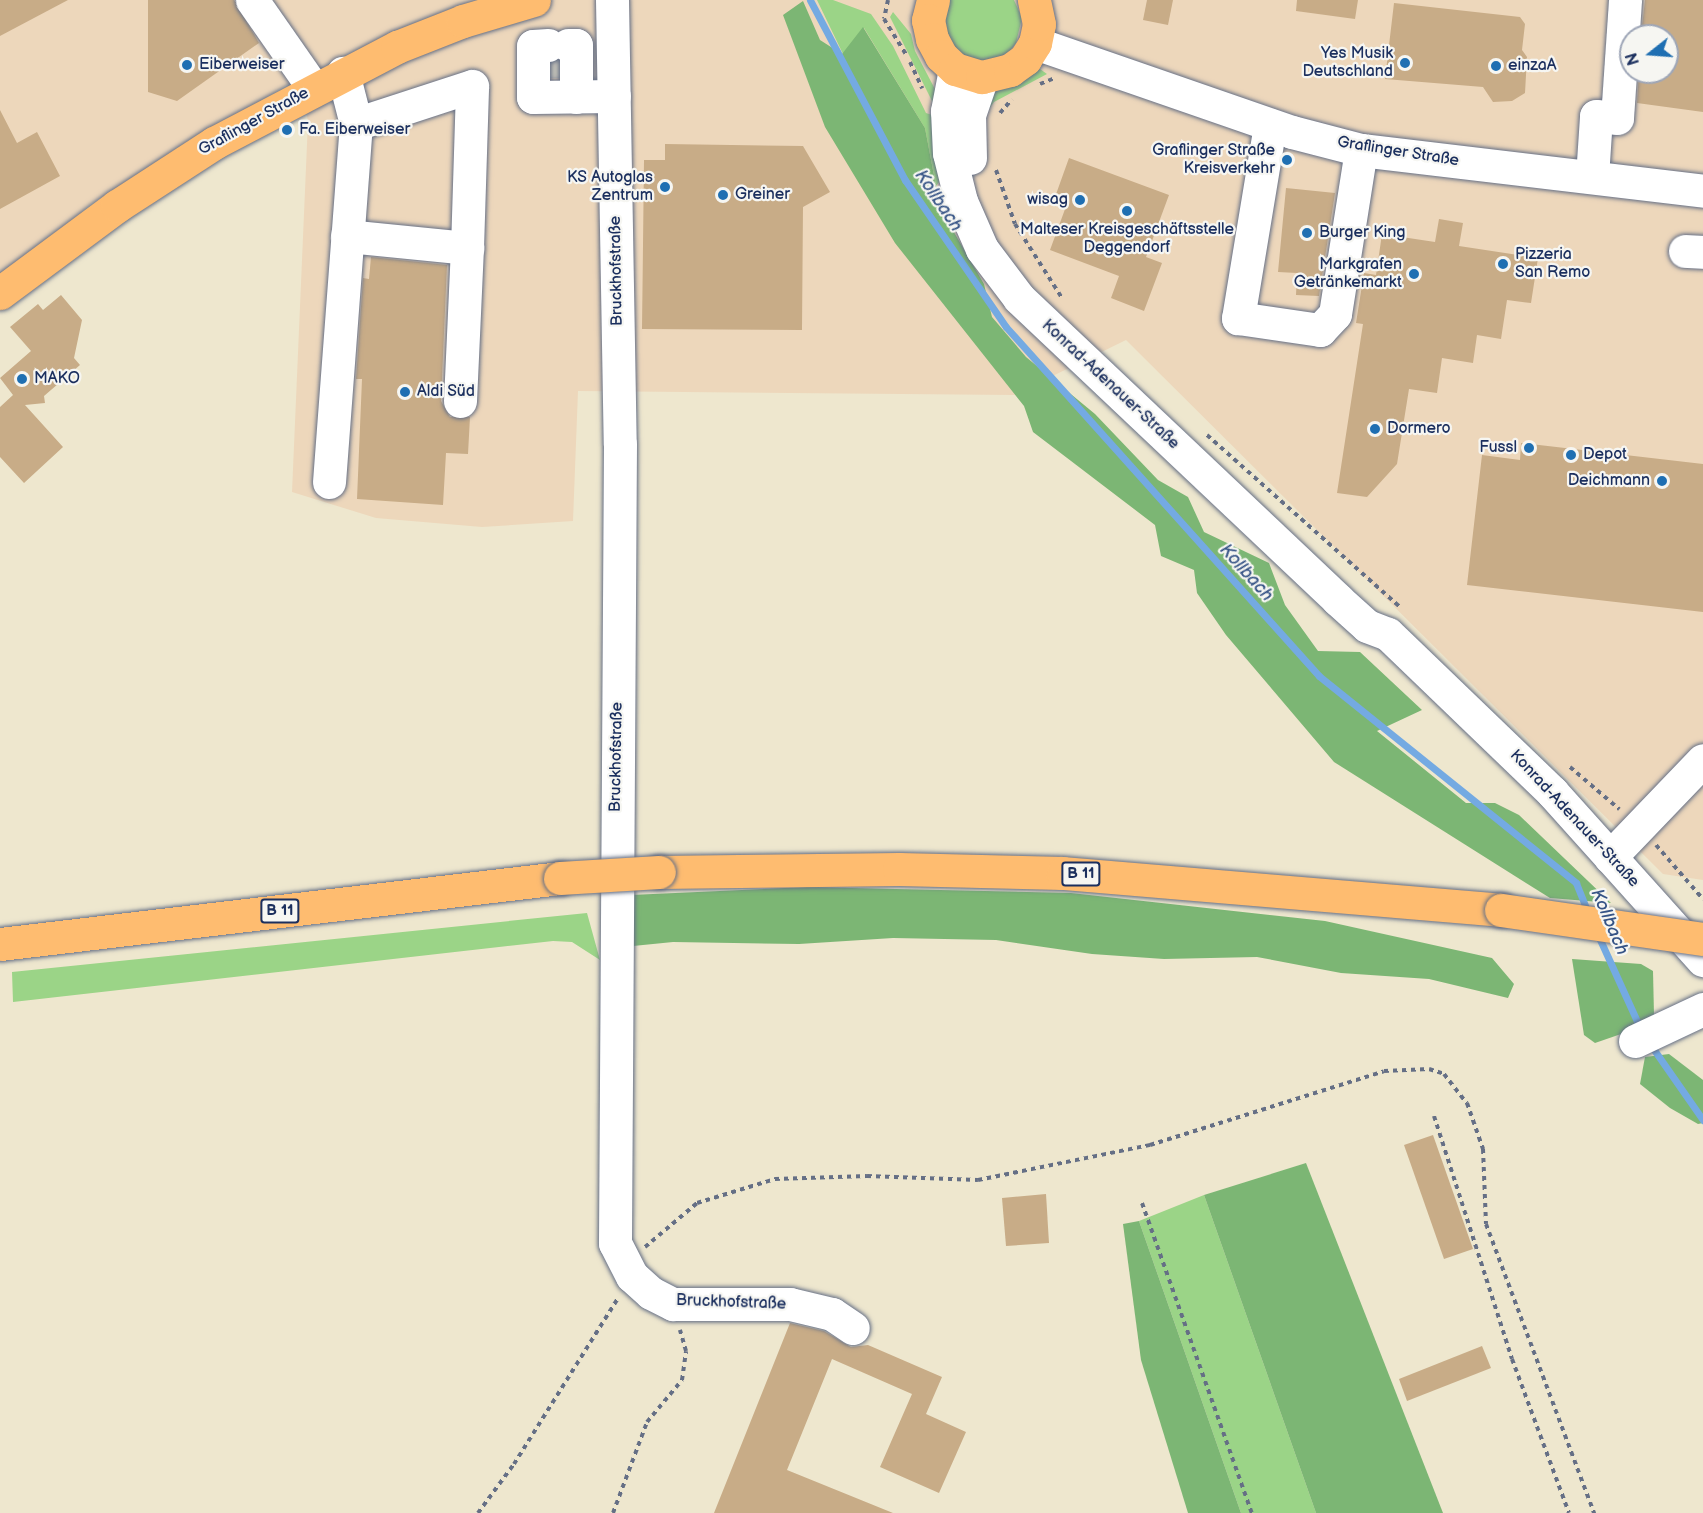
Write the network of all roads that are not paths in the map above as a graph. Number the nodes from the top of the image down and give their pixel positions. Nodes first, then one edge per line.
1 (252, 0) edge
2 (534, 0) edge
3 (612, 0) edge
4 (931, 0) edge
5 (1034, 0) edge
6 (1625, 0) edge
7 (1035, 43) junction
8 (558, 67) tunnel mouth
9 (343, 73) junction
10 (968, 73) junction
11 (314, 89) junction
12 (614, 96) junction
13 (356, 124) junction
14 (1270, 125) junction
15 (1361, 150) junction
16 (1592, 177) junction
17 (1703, 191) edge
18 (347, 236) junction
19 (467, 248) junction
20 (0, 293) edge
21 (460, 401) dead end
22 (329, 482) dead end
23 (1703, 760) edge
24 (1610, 857) junction
25 (1703, 939) edge
26 (0, 944) edge
27 (1703, 960) edge
28 (1703, 1009) edge
29 (1647, 1036) dead end
30 (853, 1328) dead end

1 - 11 street
2 - 9 main road, Graflinger Straße
3 - 12 street, Bruckhofstraße
4 - 10 main road
5 - 7 main road
6 - 16 street
7 - 10 main road
7 - 14 street, Graflinger Straße
8 - 12 street
9 - 11 main road, Graflinger Straße
9 - 13 street
10 - 24 street, Konrad-Adenauer-Straße
11 - 20 main road, Graflinger Straße
12 - 30 street, Bruckhofstraße
13 - 18 street
13 - 19 street
14 - 15 street, Graflinger Straße
14 - 15 street
15 - 16 street, Graflinger Straße
16 - 17 street, Graflinger Straße
18 - 19 street
18 - 22 street
19 - 21 street
23 - 24 street
24 - 27 street, Konrad-Adenauer-Straße
25 - 26 main road, B 11, bridge
28 - 29 street

